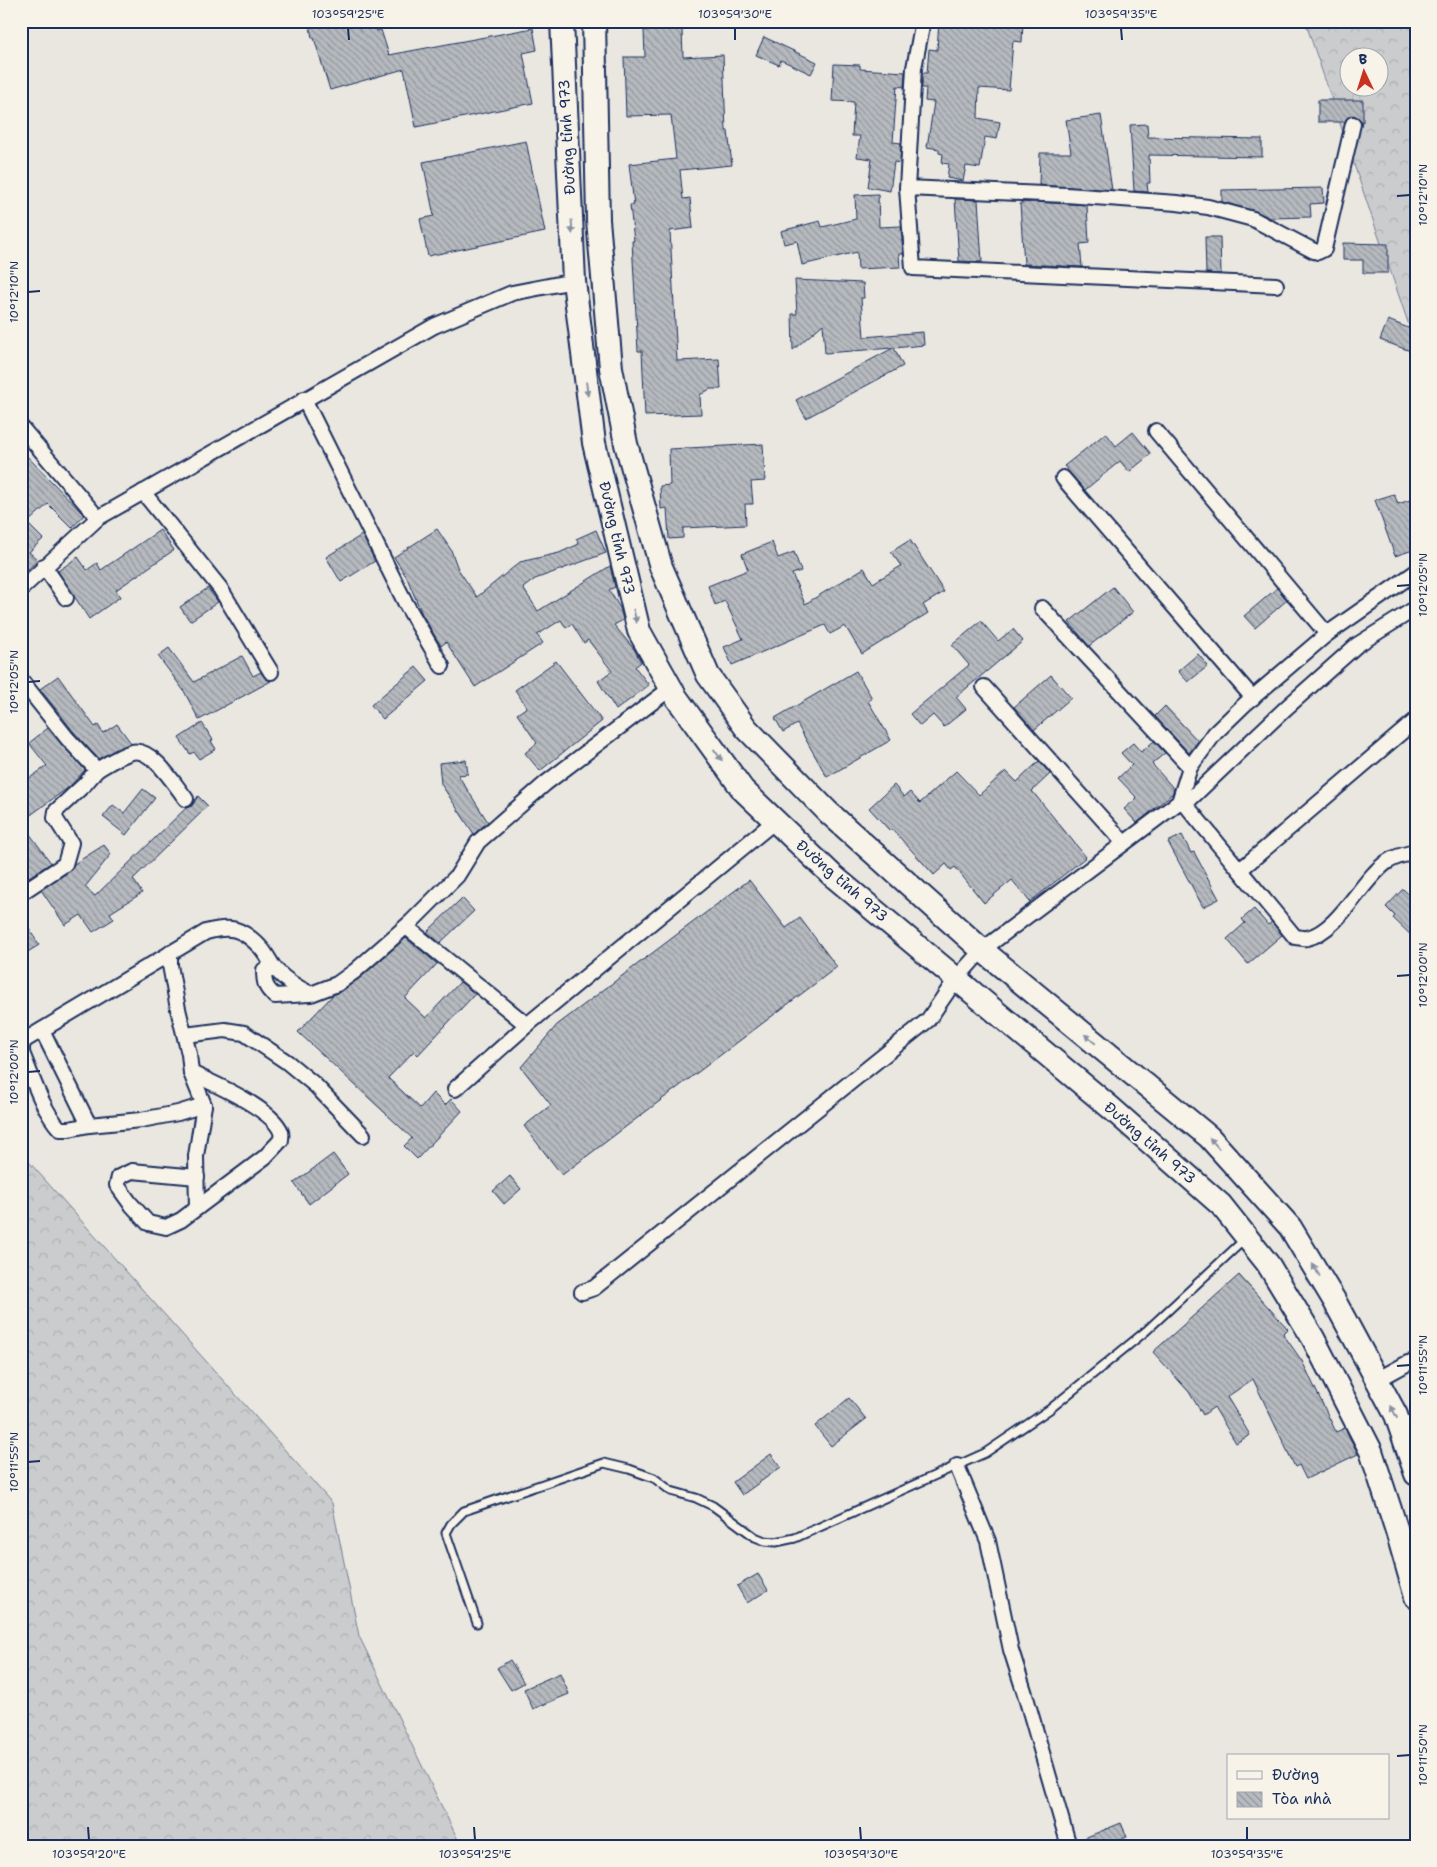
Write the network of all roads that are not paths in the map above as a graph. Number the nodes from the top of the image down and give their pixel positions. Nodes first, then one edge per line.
1 (562, 21) edge
2 (594, 21) edge
3 (922, 21) edge
4 (1353, 124) dead end
5 (907, 188) junction
6 (574, 282) junction
7 (1276, 285) dead end
8 (606, 306) junction
9 (577, 308) junction
10 (304, 399) junction
11 (21, 427) edge
12 (1156, 431) dead end
13 (1063, 478) dead end
14 (143, 492) junction
15 (98, 518) junction
16 (44, 566) junction
17 (1416, 572) edge
18 (21, 588) edge
19 (66, 598) dead end
20 (1042, 608) dead end
21 (1416, 608) edge
22 (1327, 634) junction
23 (442, 666) dead end
24 (271, 672) dead end
25 (21, 680) edge
26 (984, 687) dead end
27 (671, 688) junction
28 (1253, 698) junction
29 (1416, 720) edge
30 (1190, 767) junction
31 (97, 770) junction
32 (186, 799) dead end
33 (1182, 803) junction
34 (775, 821) junction
35 (1124, 843) junction
36 (1416, 852) edge
37 (1240, 870) junction
38 (21, 893) edge
39 (409, 928) dead end
40 (982, 950) junction
41 (170, 953) junction
42 (276, 970) junction
43 (956, 979) junction
44 (310, 994) junction
45 (526, 1025) junction
46 (42, 1030) junction
47 (185, 1035) junction
48 (191, 1073) junction
49 (455, 1089) dead end
50 (204, 1105) junction
51 (89, 1125) junction
52 (363, 1135) dead end
53 (197, 1177) junction
54 (197, 1208) junction
55 (1247, 1237) junction
56 (582, 1292) dead end
57 (1416, 1361) edge
58 (1377, 1380) junction
59 (957, 1466) junction
60 (1416, 1474) edge
61 (1416, 1597) edge
62 (477, 1623) dead end
63 (1069, 1846) edge

1 -> 6 main road, Đường tỉnh 973
2 - 8 main road, Đường tỉnh 973
3 - 5 street
4 - 5 street
5 - 7 street
6 - 9 main road, Đường tỉnh 973
6 - 10 street
8 - 9 main road
8 - 40 main road, Đường tỉnh 973
9 -> 27 main road, Đường tỉnh 973
10 - 14 street
10 - 23 street
11 - 15 street
12 - 22 street
13 - 28 street
14 - 15 street
14 - 24 street
15 - 16 street
16 - 18 street
16 - 19 street
17 - 22 street
20 - 30 street
21 - 33 street
22 - 28 street
25 - 31 street
26 - 35 street
27 -> 34 main road, Đường tỉnh 973
27 - 44 street
28 - 30 street
29 - 37 street
30 - 33 street
31 - 32 street
31 - 38 street
33 - 35 street
33 - 37 street
34 - 43 main road, Đường tỉnh 973
34 - 45 street
35 - 40 street
36 - 37 street
39 - 45 street
40 - 43 street
58 -> 40 main road, Đường tỉnh 973
41 - 42 street
41 - 46 street
41 - 47 street
42 - 44 street
42 - 44 street
43 - 55 main road, Đường tỉnh 973
43 - 56 street
45 - 49 street
46 - 51 street
46 - 51 street
47 - 48 street
47 - 52 street
48 - 50 street
48 - 54 street
50 - 51 street
50 - 53 street
53 - 54 street
53 - 54 street
55 - 59 lane
55 - 61 main road, Đường tỉnh 973
57 - 58 street
60 -> 58 main road, Đường tỉnh 973
59 - 62 lane
59 - 63 street

